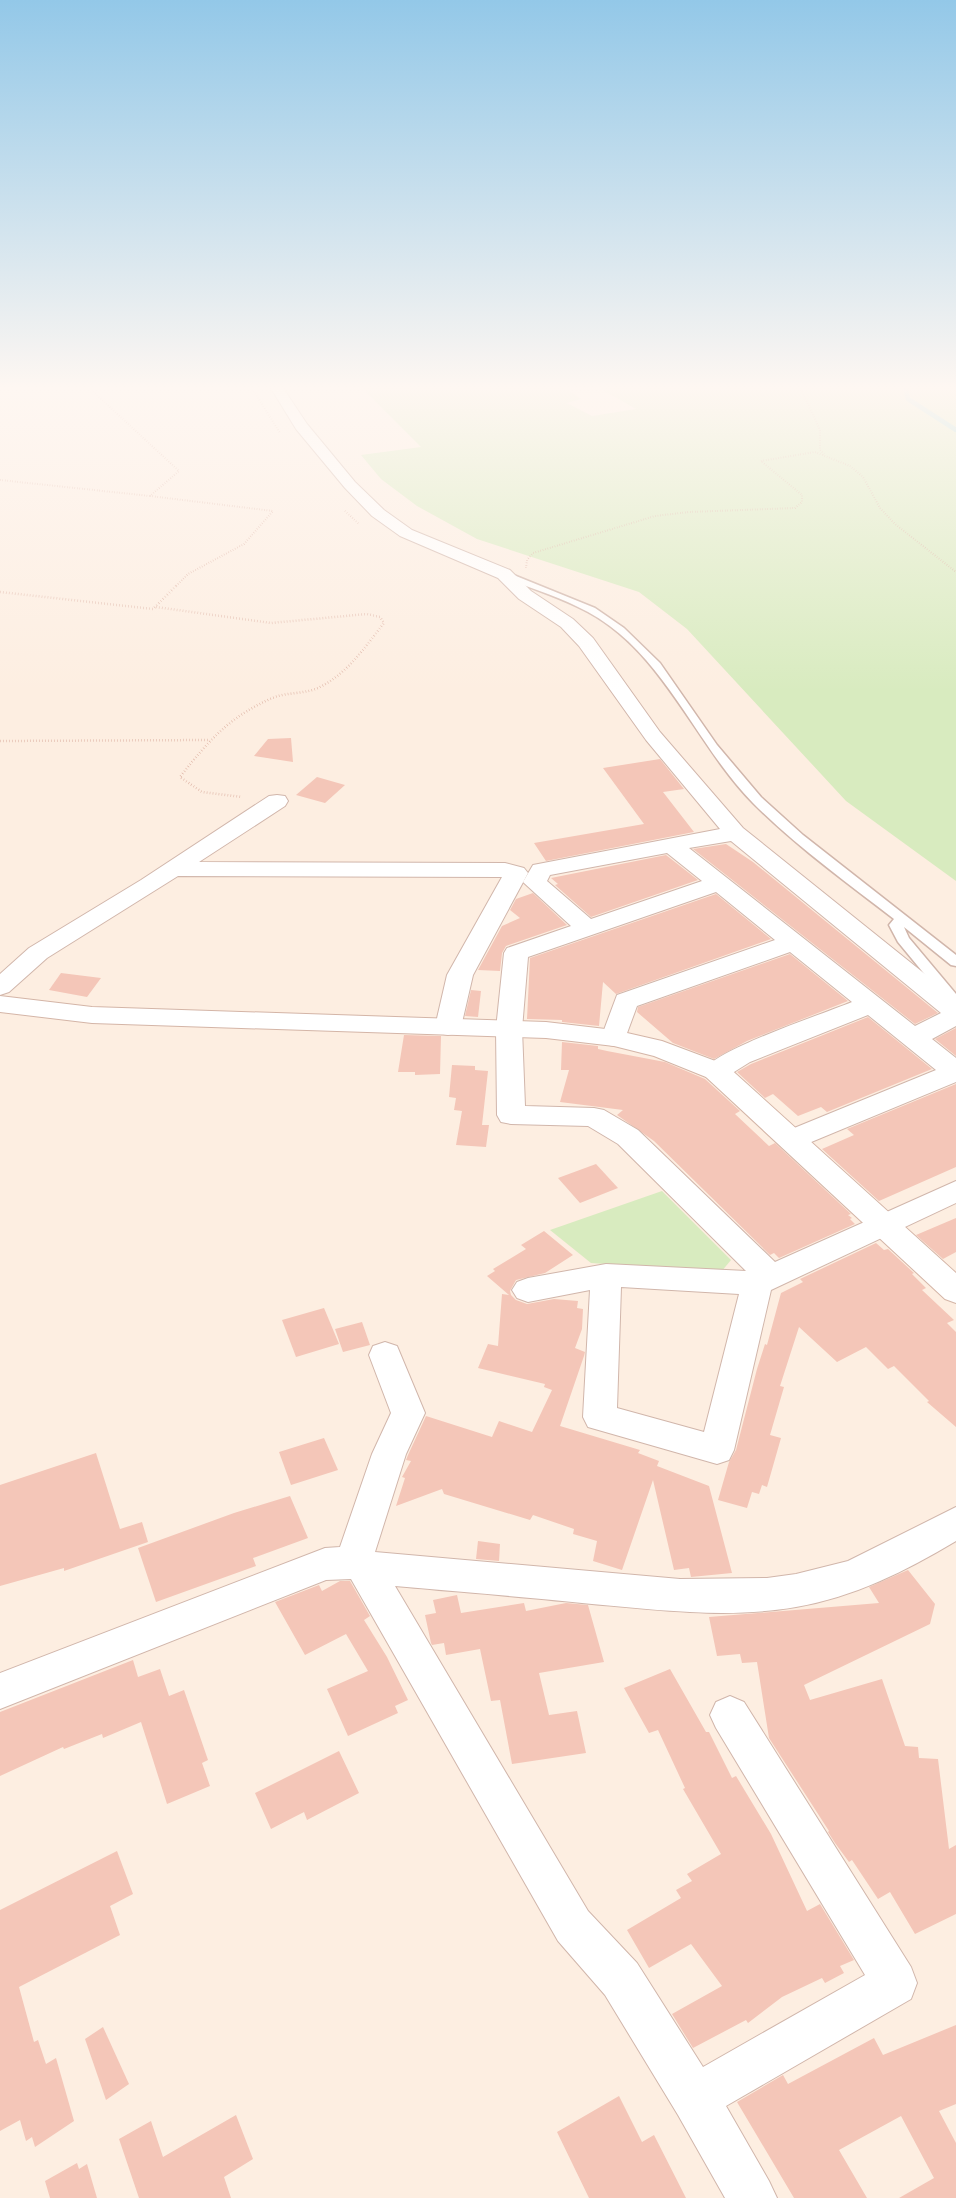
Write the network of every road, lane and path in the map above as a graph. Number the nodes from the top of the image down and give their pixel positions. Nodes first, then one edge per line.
1 (71, 488) edge
2 (160, 488) edge
3 (352, 488) edge
4 (792, 488) edge
5 (869, 488) edge
6 (150, 496) junction
7 (956, 572) edge
8 (504, 574) junction
9 (535, 586) junction
10 (0, 592) edge
11 (155, 607) junction
12 (209, 740) junction
13 (0, 741) edge
14 (277, 801) joint
15 (735, 833) junction
16 (671, 845) junction
17 (173, 869) junction
18 (541, 870) junction
19 (516, 873) junction
20 (720, 883) junction
21 (901, 918) junction
22 (588, 929) junction
23 (794, 942) junction
24 (956, 962) edge
25 (0, 987) edge
26 (0, 1004) edge
27 (872, 1004) junction
28 (956, 1008) edge
29 (956, 1014) edge
30 (448, 1027) junction
31 (509, 1029) junction
32 (614, 1038) junction
33 (913, 1038) junction
34 (716, 1070) junction
35 (956, 1072) edge
36 (792, 1140) junction
37 (956, 1192) edge
38 (884, 1225) junction
39 (606, 1274) junction
40 (764, 1280) junction
41 (528, 1290) dead end
42 (956, 1291) edge
43 (385, 1355) dead end
44 (956, 1522) edge
45 (359, 1565) junction
46 (0, 1691) edge
47 (730, 1716) dead end
48 (695, 2098) junction
49 (752, 2198) edge

1 - 6 path
2 - 6 path
3 - 8 street
4 - 9 path
5 - 7 path
6 - 11 path
8 - 9 lane
8 - 15 street
9 - 21 lane
10 - 11 path
11 - 12 path
12 - 13 path
12 - 14 path
14 - 17 street
15 - 16 street
15 - 29 street
16 - 18 street
16 - 20 street
17 - 19 street
17 - 25 street
18 - 19 street
18 - 22 street
19 - 30 street
20 - 22 street
20 - 23 street
21 - 24 lane
21 - 28 lane
22 - 31 street
23 - 27 street
23 - 32 street
26 - 30 street
27 - 33 street
27 - 34 street
29 - 33 street
30 - 31 street
31 - 32 street
31 - 40 street
32 - 34 street
33 - 35 street
34 - 36 street
35 - 36 street
36 - 38 street
37 - 38 street
38 - 40 street
38 - 42 street
39 - 40 street
39 - 40 street
39 - 41 street
43 - 45 street
44 - 45 street
45 - 46 street
45 - 48 street
47 - 48 street
48 - 49 street

